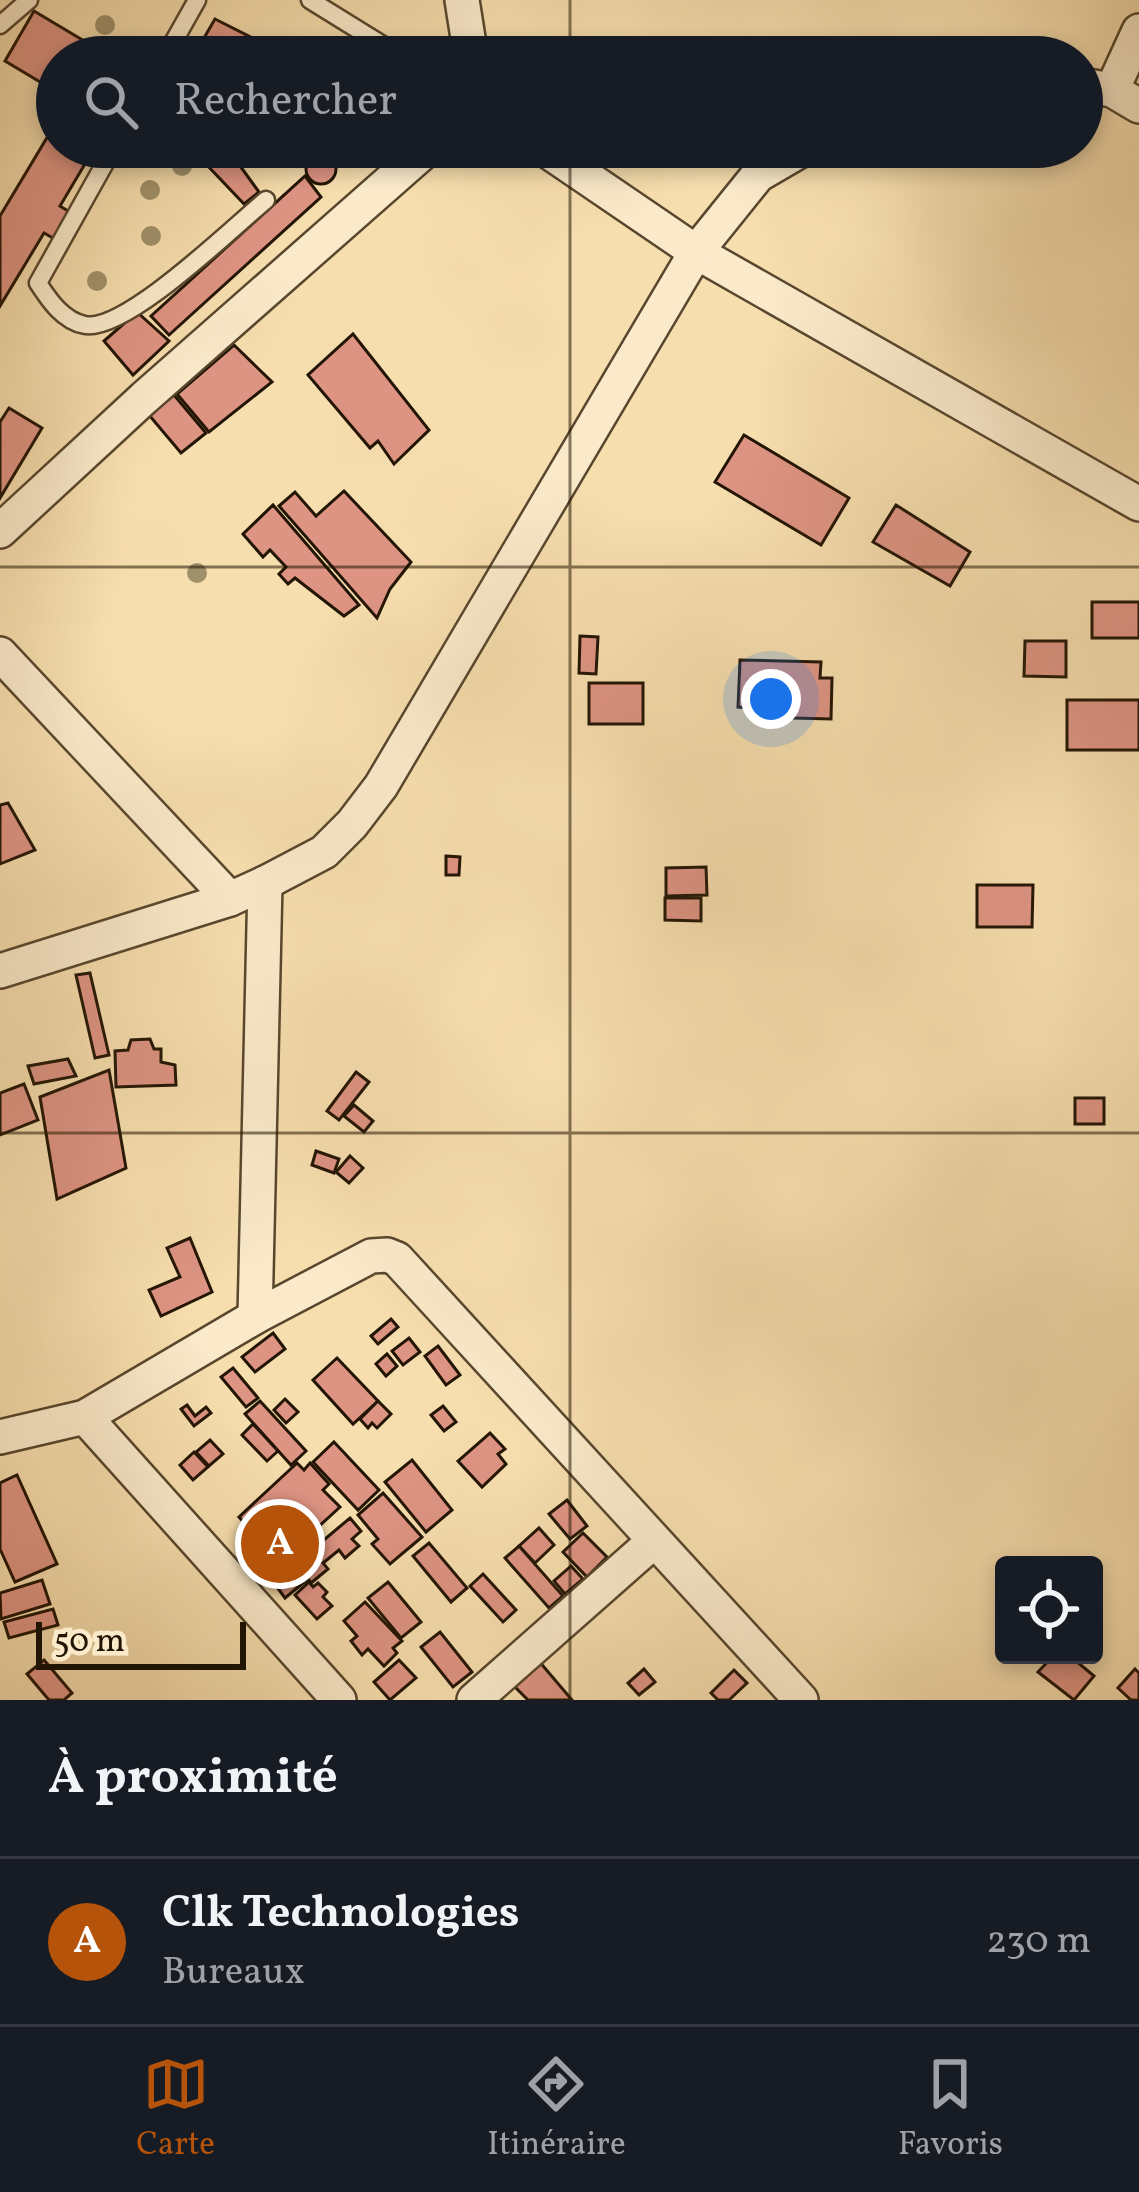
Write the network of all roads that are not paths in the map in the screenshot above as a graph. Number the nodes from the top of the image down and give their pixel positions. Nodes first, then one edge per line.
1 (29, 0) edge
2 (197, 0) edge
3 (310, 0) edge
4 (462, 0) edge
5 (0, 25) edge
6 (1139, 31) edge
7 (177, 36) edge
8 (368, 36) edge
9 (468, 36) edge
10 (1111, 94) edge
11 (102, 168) edge
12 (405, 168) edge
13 (573, 168) edge
14 (770, 168) edge
15 (266, 200) dead end
16 (696, 252) junction
17 (1139, 504) edge
18 (0, 531) edge
19 (0, 654) edge
20 (265, 883) junction
21 (230, 899) junction
22 (0, 971) edge
23 (255, 1317) junction
24 (85, 1417) junction
25 (0, 1437) edge
26 (652, 1542) junction
27 (339, 1700) edge
28 (474, 1700) edge
29 (801, 1700) edge

1 - 5 lane
2 - 7 lane
3 - 8 lane
4 - 9 street
6 - 10 street
11 - 15 lane
12 - 18 street
13 - 16 street
14 - 16 street
16 - 17 street
16 - 20 street
19 - 21 street
20 - 21 street
20 - 23 street
21 - 22 street
23 - 24 street
23 - 26 street
24 - 25 street
24 - 27 street
26 - 28 street
26 - 29 street

